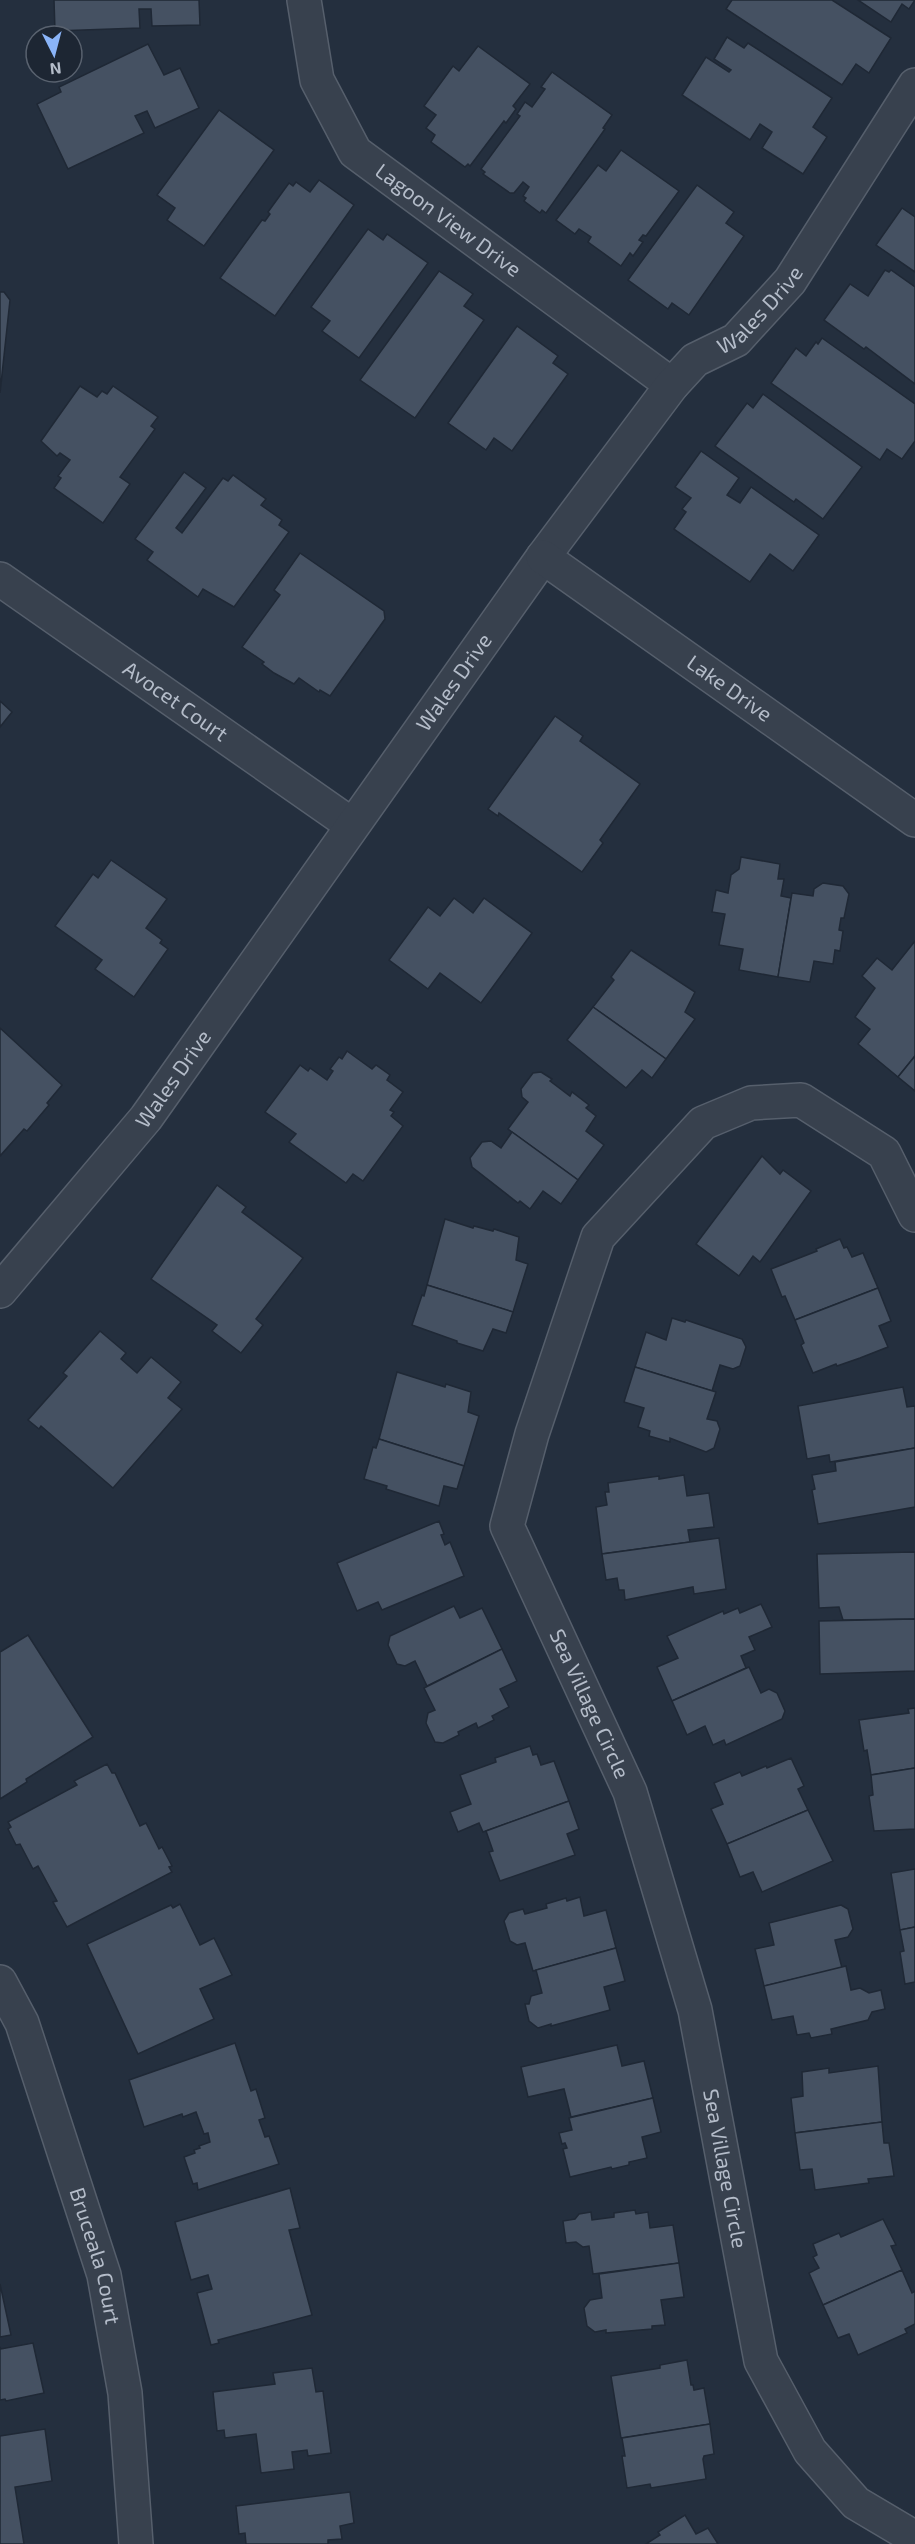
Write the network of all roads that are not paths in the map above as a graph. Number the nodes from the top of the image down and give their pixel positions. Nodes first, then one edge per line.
1 (304, 0) edge
2 (915, 85) edge
3 (672, 385) junction
4 (543, 557) junction
5 (0, 579) edge
6 (915, 820) edge
7 (352, 825) junction
8 (915, 1215) edge
9 (0, 1291) edge
10 (0, 1982) edge
11 (915, 2538) edge
12 (136, 2544) edge

1 - 3 street, Lagoon View Drive
2 - 3 street, Wales Drive
3 - 4 street, Wales Drive
4 - 6 street, Lake Drive
4 - 7 street, Wales Drive
5 - 7 street, Avocet Court
7 - 9 street, Wales Drive
8 - 11 street, Sea Village Circle
10 - 12 street, Bruceala Court

